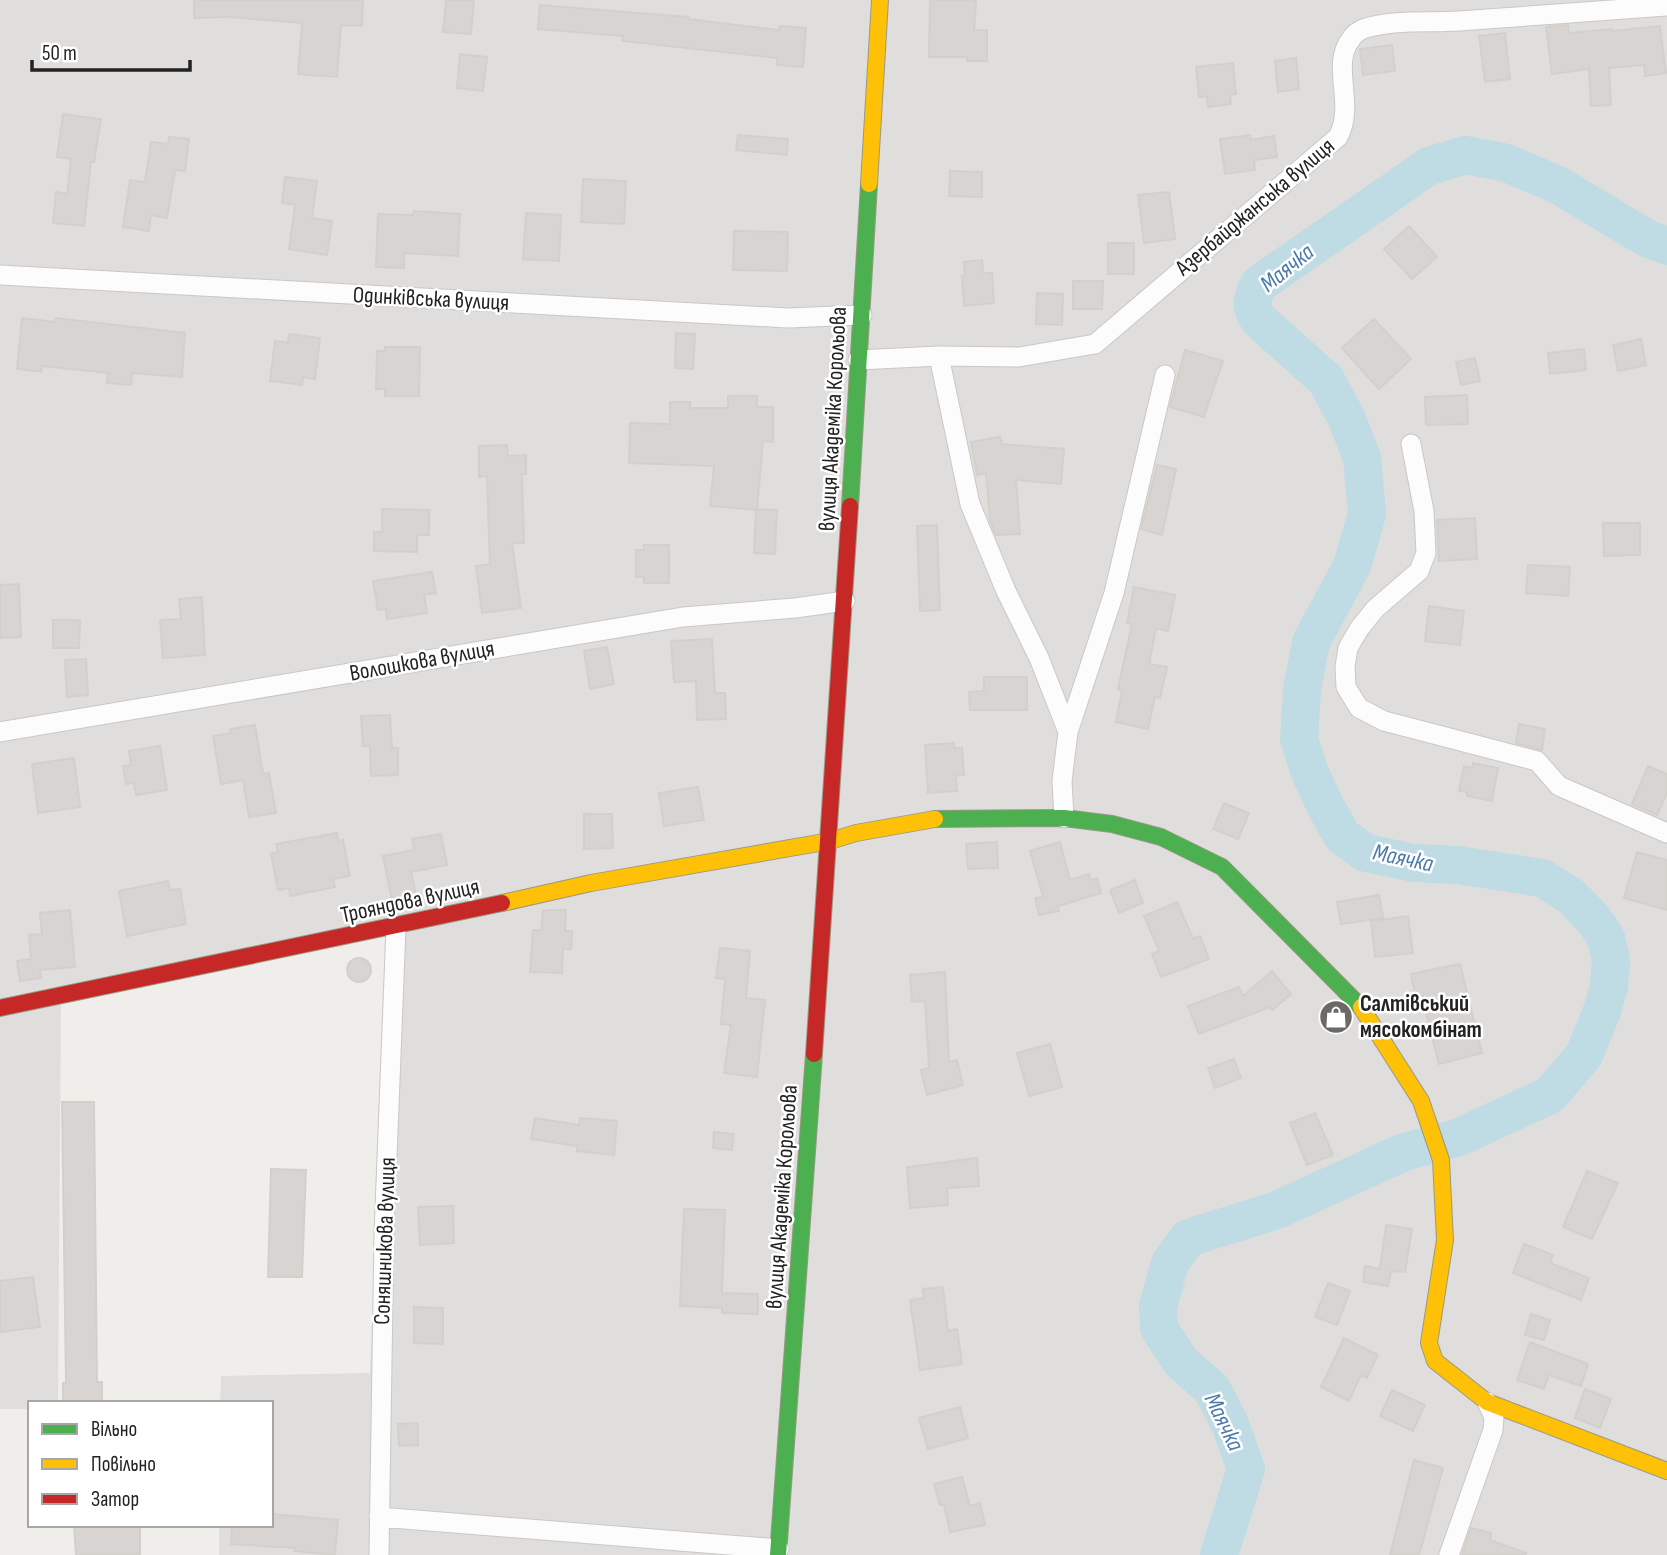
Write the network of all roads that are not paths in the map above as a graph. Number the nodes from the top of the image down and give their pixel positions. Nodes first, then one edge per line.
1 (880, 0) edge
2 (1667, 6) edge
3 (0, 275) edge
4 (862, 315) junction
5 (939, 356) junction
6 (858, 360) junction
7 (1165, 375) dead end
8 (1411, 444) dead end
9 (845, 601) junction
10 (0, 732) edge
11 (1068, 732) junction
12 (1064, 818) junction
13 (1667, 833) edge
14 (830, 841) junction
15 (396, 927) junction
16 (0, 1008) edge
17 (1487, 1402) junction
18 (1667, 1471) edge
19 (379, 1517) junction
20 (779, 1552) edge
21 (379, 1555) edge
22 (1449, 1555) edge

1 - 4 street, вулиця Академіка Корольова
2 - 5 street, Азербайджанська вулиця
3 - 4 street, Одинківська вулиця
4 - 6 street, вулиця Академіка Корольова
5 - 6 street, Азербайджанська вулиця
5 - 11 street
6 - 9 street, вулиця Академіка Корольова
7 - 11 street
8 - 13 street
9 - 10 street, Волошкова вулиця
9 - 14 street, вулиця Академіка Корольова
11 - 12 street
12 - 14 street
12 - 17 street
14 - 15 street, Трояндова вулиця
14 - 20 street, вулиця Академіка Корольова
15 - 16 street, Трояндова вулиця
15 - 19 street, Соняшникова вулиця
17 - 18 street
17 - 22 street
19 - 20 street
19 - 21 street, Соняшникова вулиця

